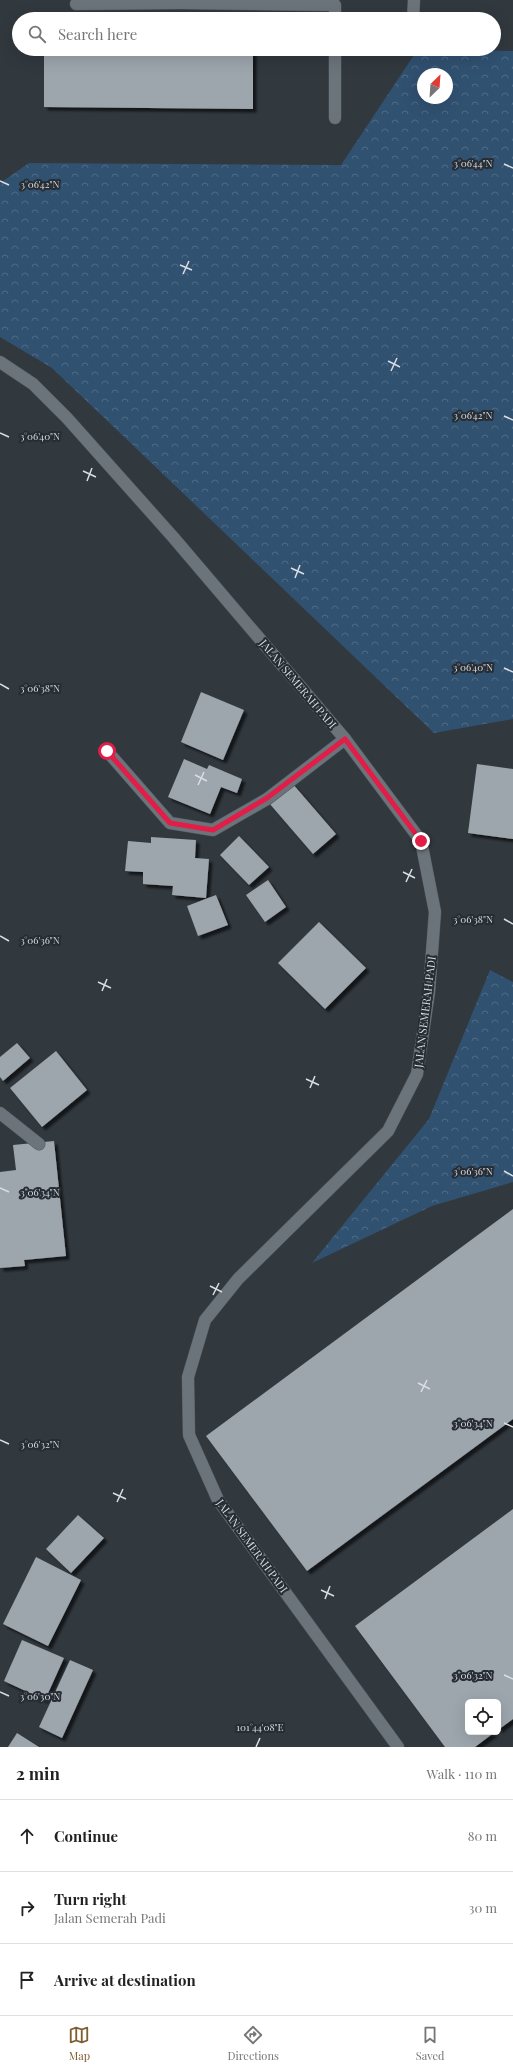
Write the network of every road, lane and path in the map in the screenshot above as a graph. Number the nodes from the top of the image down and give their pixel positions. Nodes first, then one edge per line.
1 (414, 0) edge
2 (180, 1) edge
3 (76, 4) dead end
4 (335, 12) edge
5 (413, 12) edge
6 (335, 56) edge
7 (335, 118) dead end
8 (0, 362) edge
9 (345, 739) junction
10 (107, 751) dead end
11 (0, 1113) edge
12 (39, 1144) dead end
13 (398, 1747) edge

1 - 5 street
2 - 3 street
2 - 4 street
6 - 7 street
8 - 9 street, JALAN SEMERAH PADI
9 - 10 street
9 - 13 street, JALAN SEMERAH PADI
11 - 12 street

